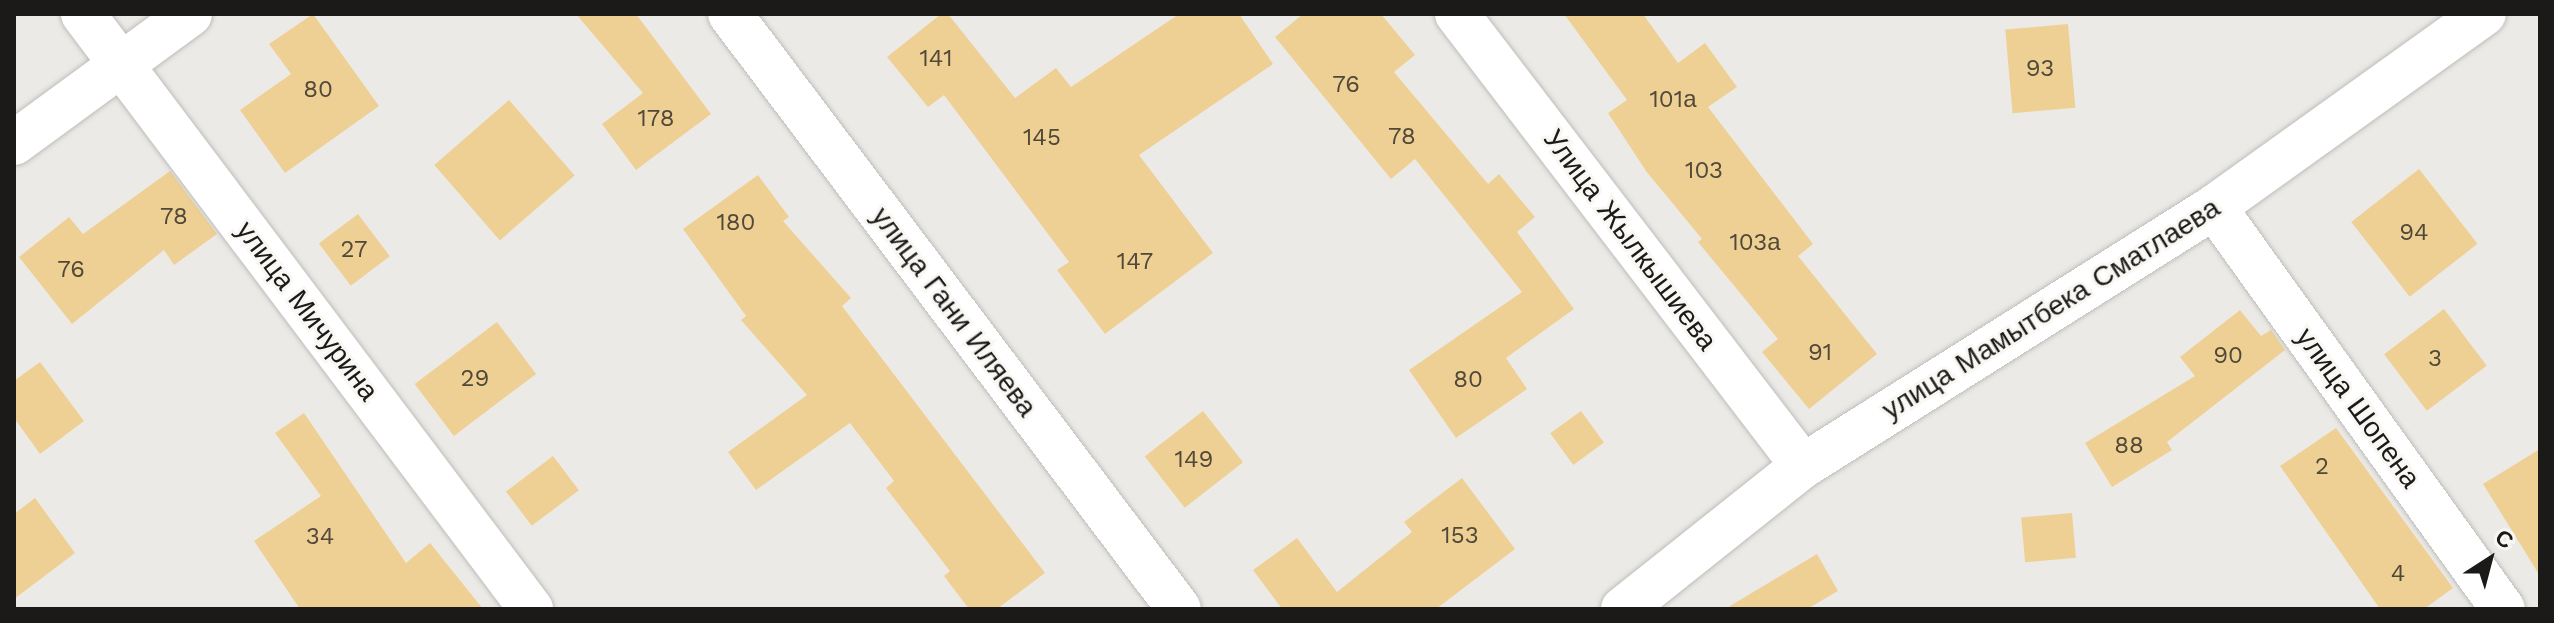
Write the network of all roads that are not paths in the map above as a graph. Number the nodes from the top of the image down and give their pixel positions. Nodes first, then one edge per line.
1 (83, 14) edge
2 (190, 14) edge
3 (730, 14) edge
4 (1457, 14) edge
5 (2484, 14) edge
6 (121, 64) junction
7 (14, 143) edge
8 (2214, 207) junction
9 (1803, 466) junction
10 (531, 609) edge
11 (1179, 609) edge
12 (1623, 609) edge
13 (2503, 609) edge

1 - 6 street, улица Мичурина
2 - 6 street
3 - 11 street, улица Гани Иляева
4 - 9 street, Улица Жылкышиева
5 - 8 street, улица Мамытбека Сматлаева
6 - 7 street
6 - 10 street, улица Мичурина
8 - 9 street, улица Мамытбека Сматлаева
8 - 13 street, улица Шопена
9 - 12 street, улица Мамытбека Сматлаева

